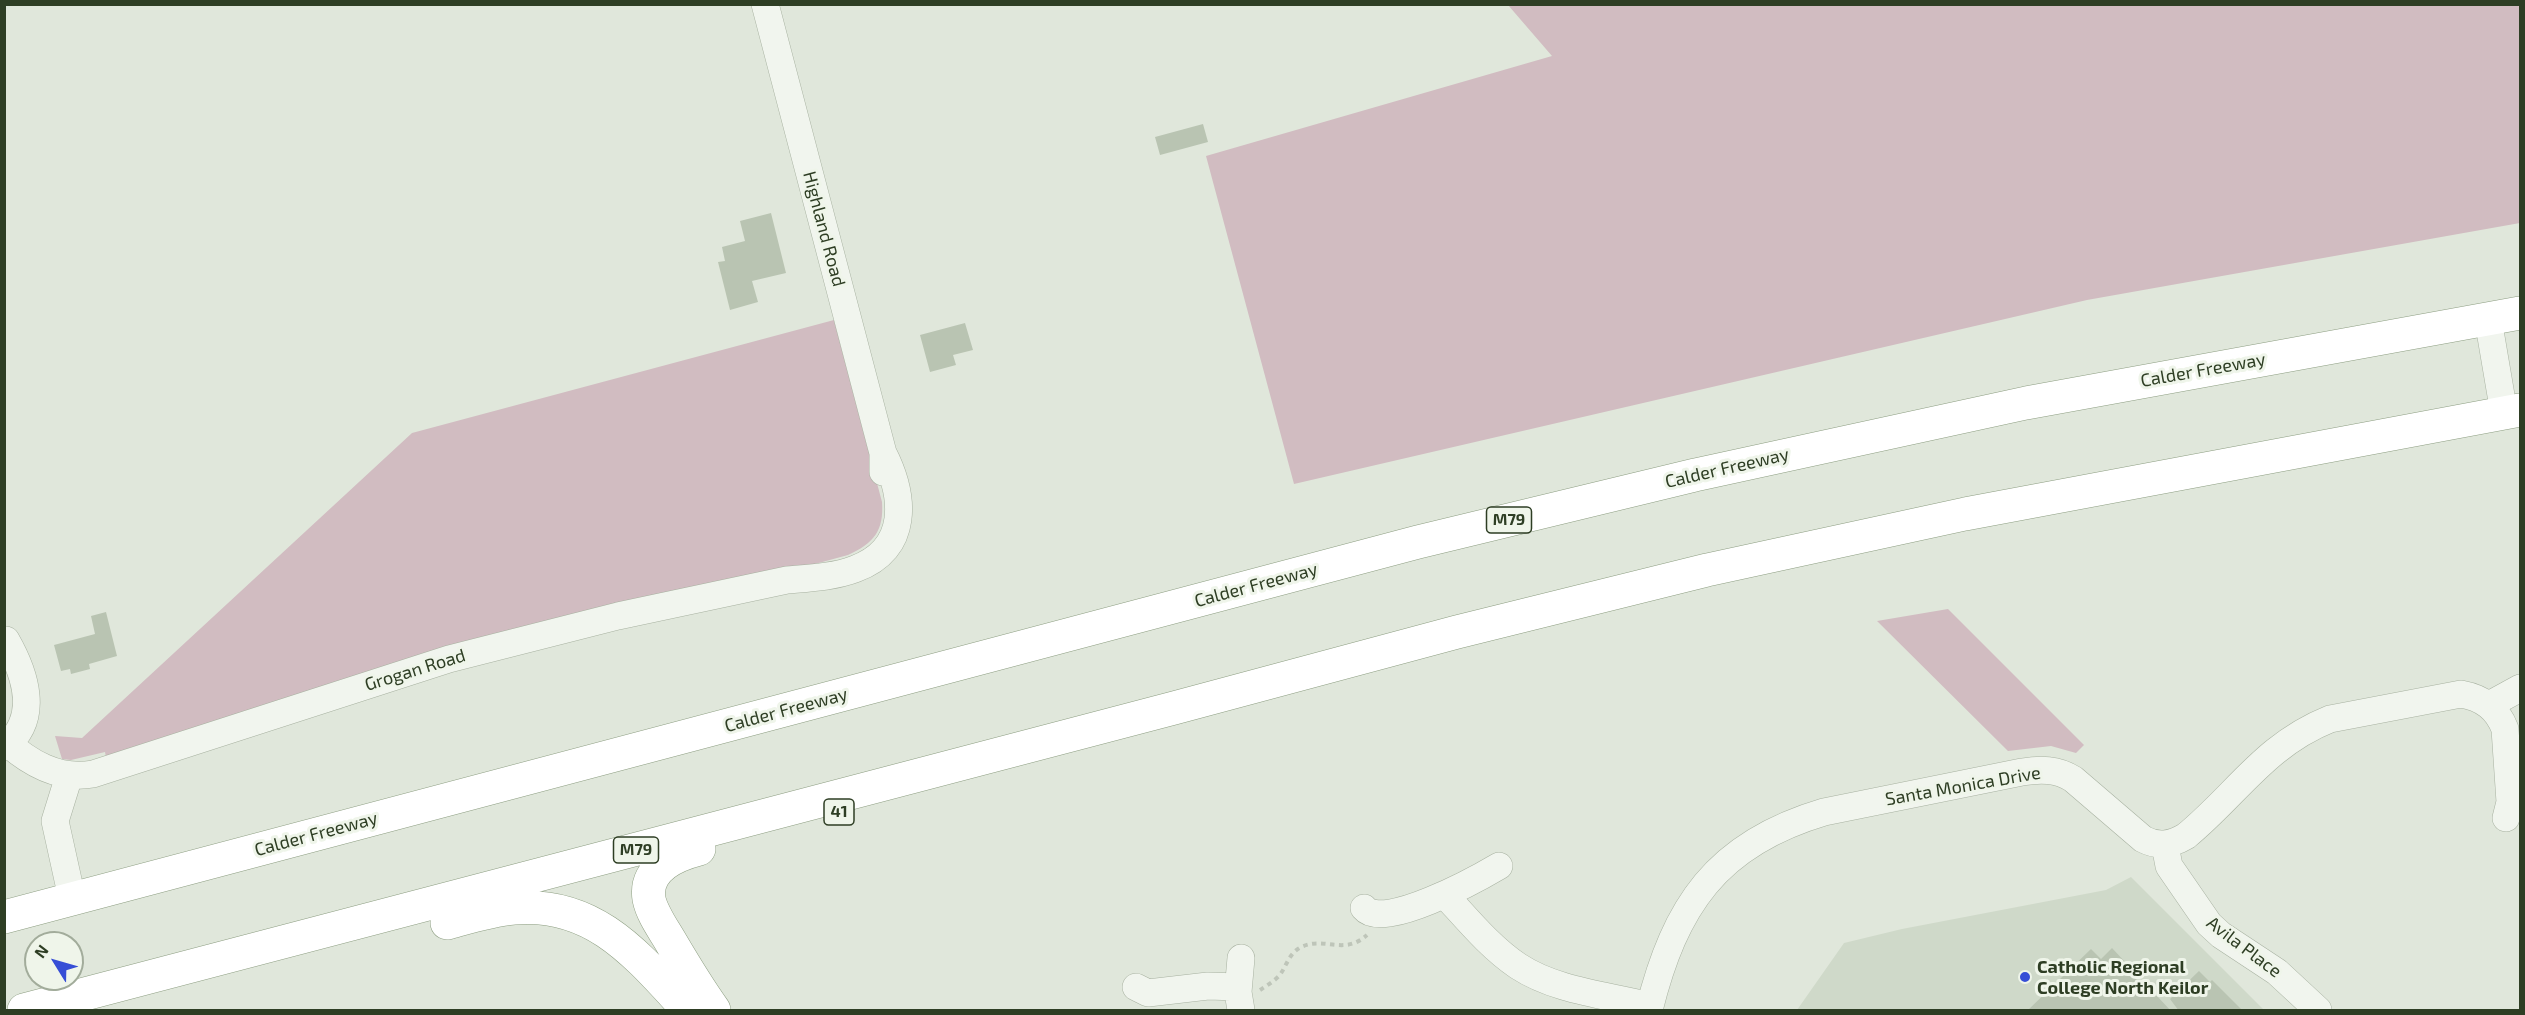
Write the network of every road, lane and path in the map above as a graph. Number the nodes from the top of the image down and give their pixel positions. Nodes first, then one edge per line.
1 (765, 4) edge
2 (2520, 313) edge
3 (2488, 319) junction
4 (2512, 411) edge
5 (885, 539) joint
6 (5, 636) edge
7 (2520, 688) edge
8 (2488, 705) junction
9 (1174, 708) junction
10 (8, 737) edge
11 (59, 772) junction
12 (2505, 822) edge
13 (2165, 845) junction
14 (1499, 866) dead end
15 (1445, 895) junction
16 (72, 898) junction
17 (1368, 912) joint
18 (4, 916) edge
19 (1241, 958) dead end
20 (1136, 987) dead end
21 (1239, 999) edge
22 (1650, 1008) edge
23 (24, 1011) edge
24 (99, 1011) edge
25 (688, 1011) edge
26 (714, 1011) edge
27 (2318, 1011) edge

1 - 5 street, Highland Road
2 - 3 highway, Calder Freeway / M79
3 - 4 street
3 - 16 highway, Calder Freeway / M79
4 - 9 highway, M79
5 - 11 street, Grogan Road
6 - 10 street
7 - 8 street
8 - 12 street
8 - 13 street
9 - 23 highway, M79
9 - 26 highway, 41
10 - 11 street
11 - 16 street
13 - 22 street, Santa Monica Drive
13 - 27 street, Avila Place
14 - 15 street
15 - 17 street
15 - 22 street
16 - 18 highway, Calder Freeway / M79
17 - 21 path
19 - 21 street
20 - 21 street
24 - 25 highway

